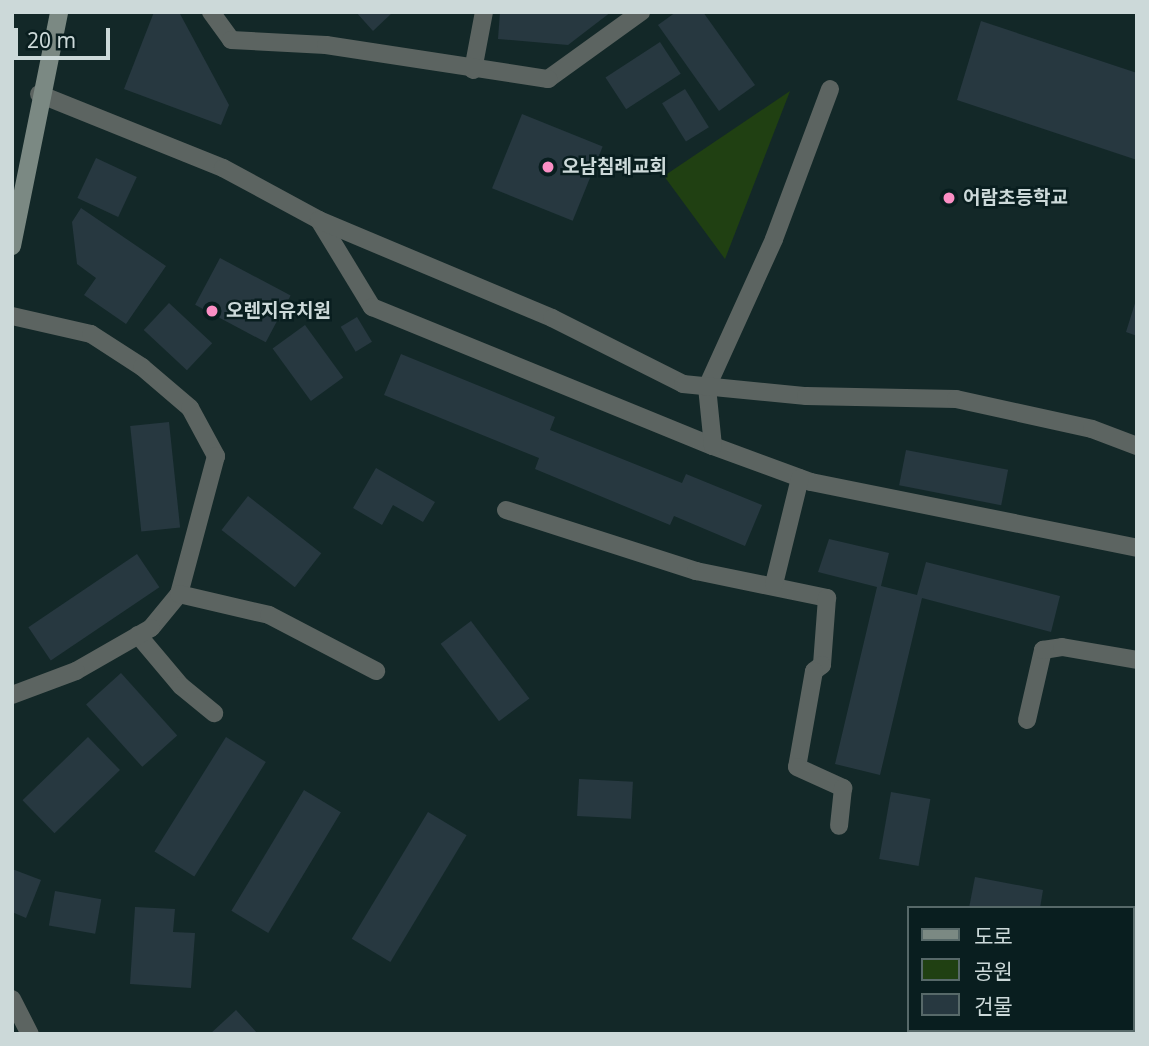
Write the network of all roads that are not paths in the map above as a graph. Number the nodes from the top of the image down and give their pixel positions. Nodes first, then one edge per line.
1 (59, 12) edge
2 (211, 12) edge
3 (484, 12) edge
4 (641, 12) edge
5 (473, 70) junction
6 (830, 89) dead end
7 (39, 94) junction
8 (318, 219) junction
9 (13, 239) edge
10 (12, 246) edge
11 (12, 316) edge
12 (707, 387) junction
13 (713, 446) junction
14 (1137, 446) edge
15 (800, 478) junction
16 (506, 510) dead end
17 (1137, 548) edge
18 (774, 584) junction
19 (179, 594) junction
20 (138, 635) junction
21 (1137, 660) edge
22 (376, 671) dead end
23 (12, 695) edge
24 (215, 713) dead end
25 (1027, 720) dead end
26 (839, 826) dead end
27 (12, 999) edge
28 (30, 1034) edge

1 - 7 main road
2 - 5 street
3 - 5 street
4 - 5 street
6 - 12 street
7 - 8 street
7 - 9 main road
8 - 12 street
8 - 13 street
9 - 10 main road
11 - 19 street
12 - 13 street
12 - 14 street
13 - 15 street
15 - 17 street
15 - 18 street
16 - 18 street
18 - 26 street
19 - 20 street
19 - 22 street
20 - 23 street
20 - 24 street
21 - 25 street
27 - 28 street

